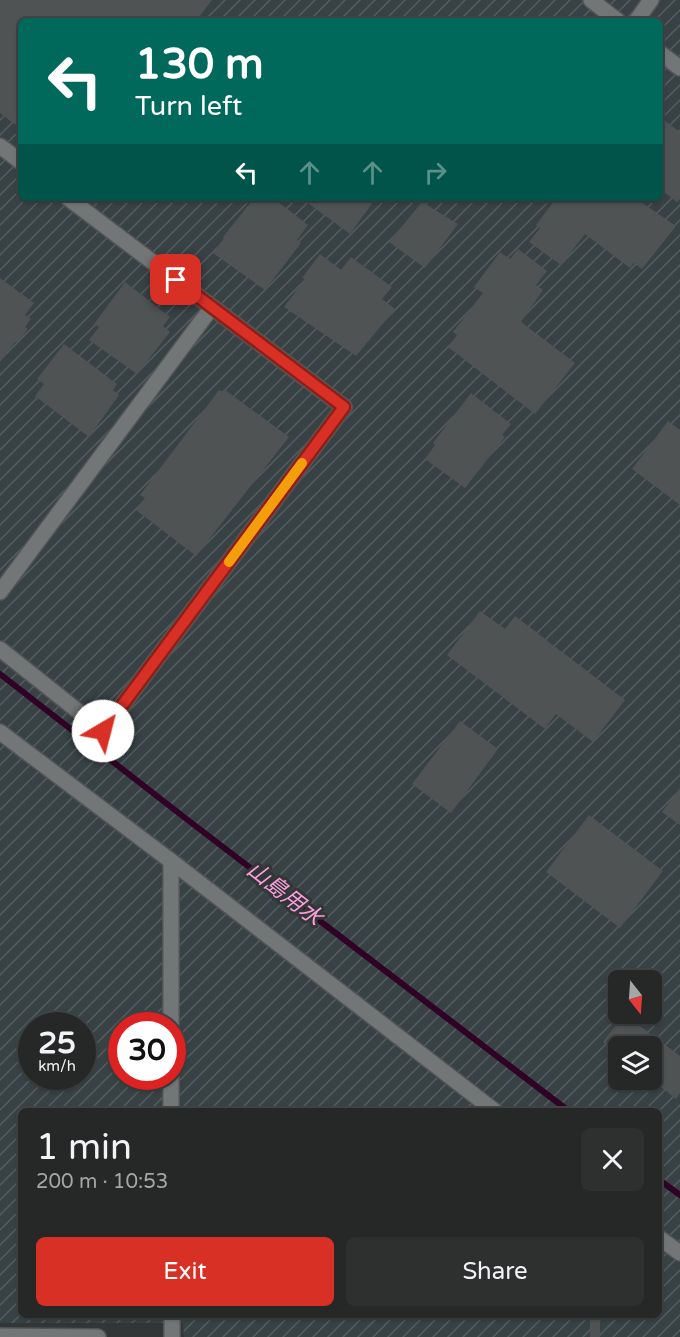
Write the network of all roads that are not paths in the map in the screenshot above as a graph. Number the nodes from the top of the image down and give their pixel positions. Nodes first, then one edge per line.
1 (591, 0) edge
2 (651, 0) edge
3 (614, 18) edge
4 (638, 18) edge
5 (663, 55) edge
6 (680, 68) edge
7 (0, 146) edge
8 (18, 160) edge
9 (73, 201) edge
10 (212, 307) junction
11 (0, 592) edge
12 (0, 649) edge
13 (0, 732) edge
14 (171, 861) junction
15 (171, 1012) edge
16 (171, 1090) edge
17 (171, 1108) edge
18 (491, 1108) edge
19 (662, 1240) edge
20 (680, 1253) edge
21 (172, 1318) edge
22 (0, 1336) edge
23 (98, 1337) edge
24 (172, 1337) edge

1 - 3 street
2 - 4 street
5 - 6 street
7 - 8 street
9 - 10 street
10 - 11 street
10 - 12 street
13 - 14 street
14 - 15 street
14 - 18 street
16 - 17 street
19 - 20 street
21 - 24 street
22 - 23 street

